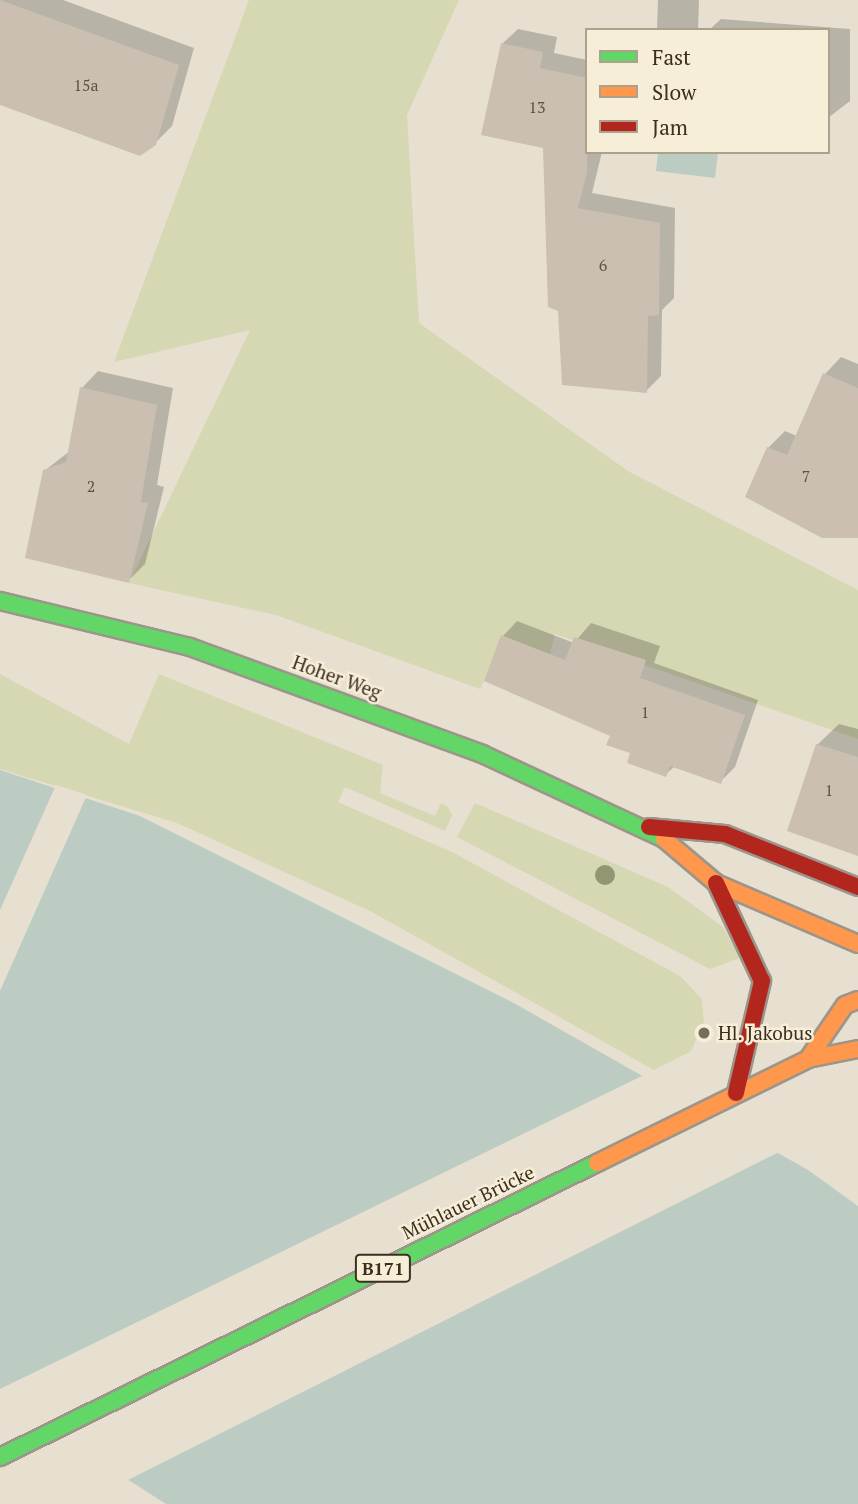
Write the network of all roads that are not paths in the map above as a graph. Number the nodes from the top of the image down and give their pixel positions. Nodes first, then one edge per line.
1 (0, 601) edge
2 (649, 827) junction
3 (716, 883) junction
4 (858, 887) edge
5 (858, 944) edge
6 (858, 1000) edge
7 (858, 1049) edge
8 (808, 1059) junction
9 (736, 1093) junction
10 (0, 1457) edge

1 - 2 street, Hoher Weg
2 - 3 street, Hoher Weg
2 - 4 street, Hoher Weg
3 - 5 street, Hoher Weg
3 - 9 street
6 - 8 street
7 - 8 street, B171
8 - 9 street, B171
9 - 10 street, Mühlauer Brücke / B171

